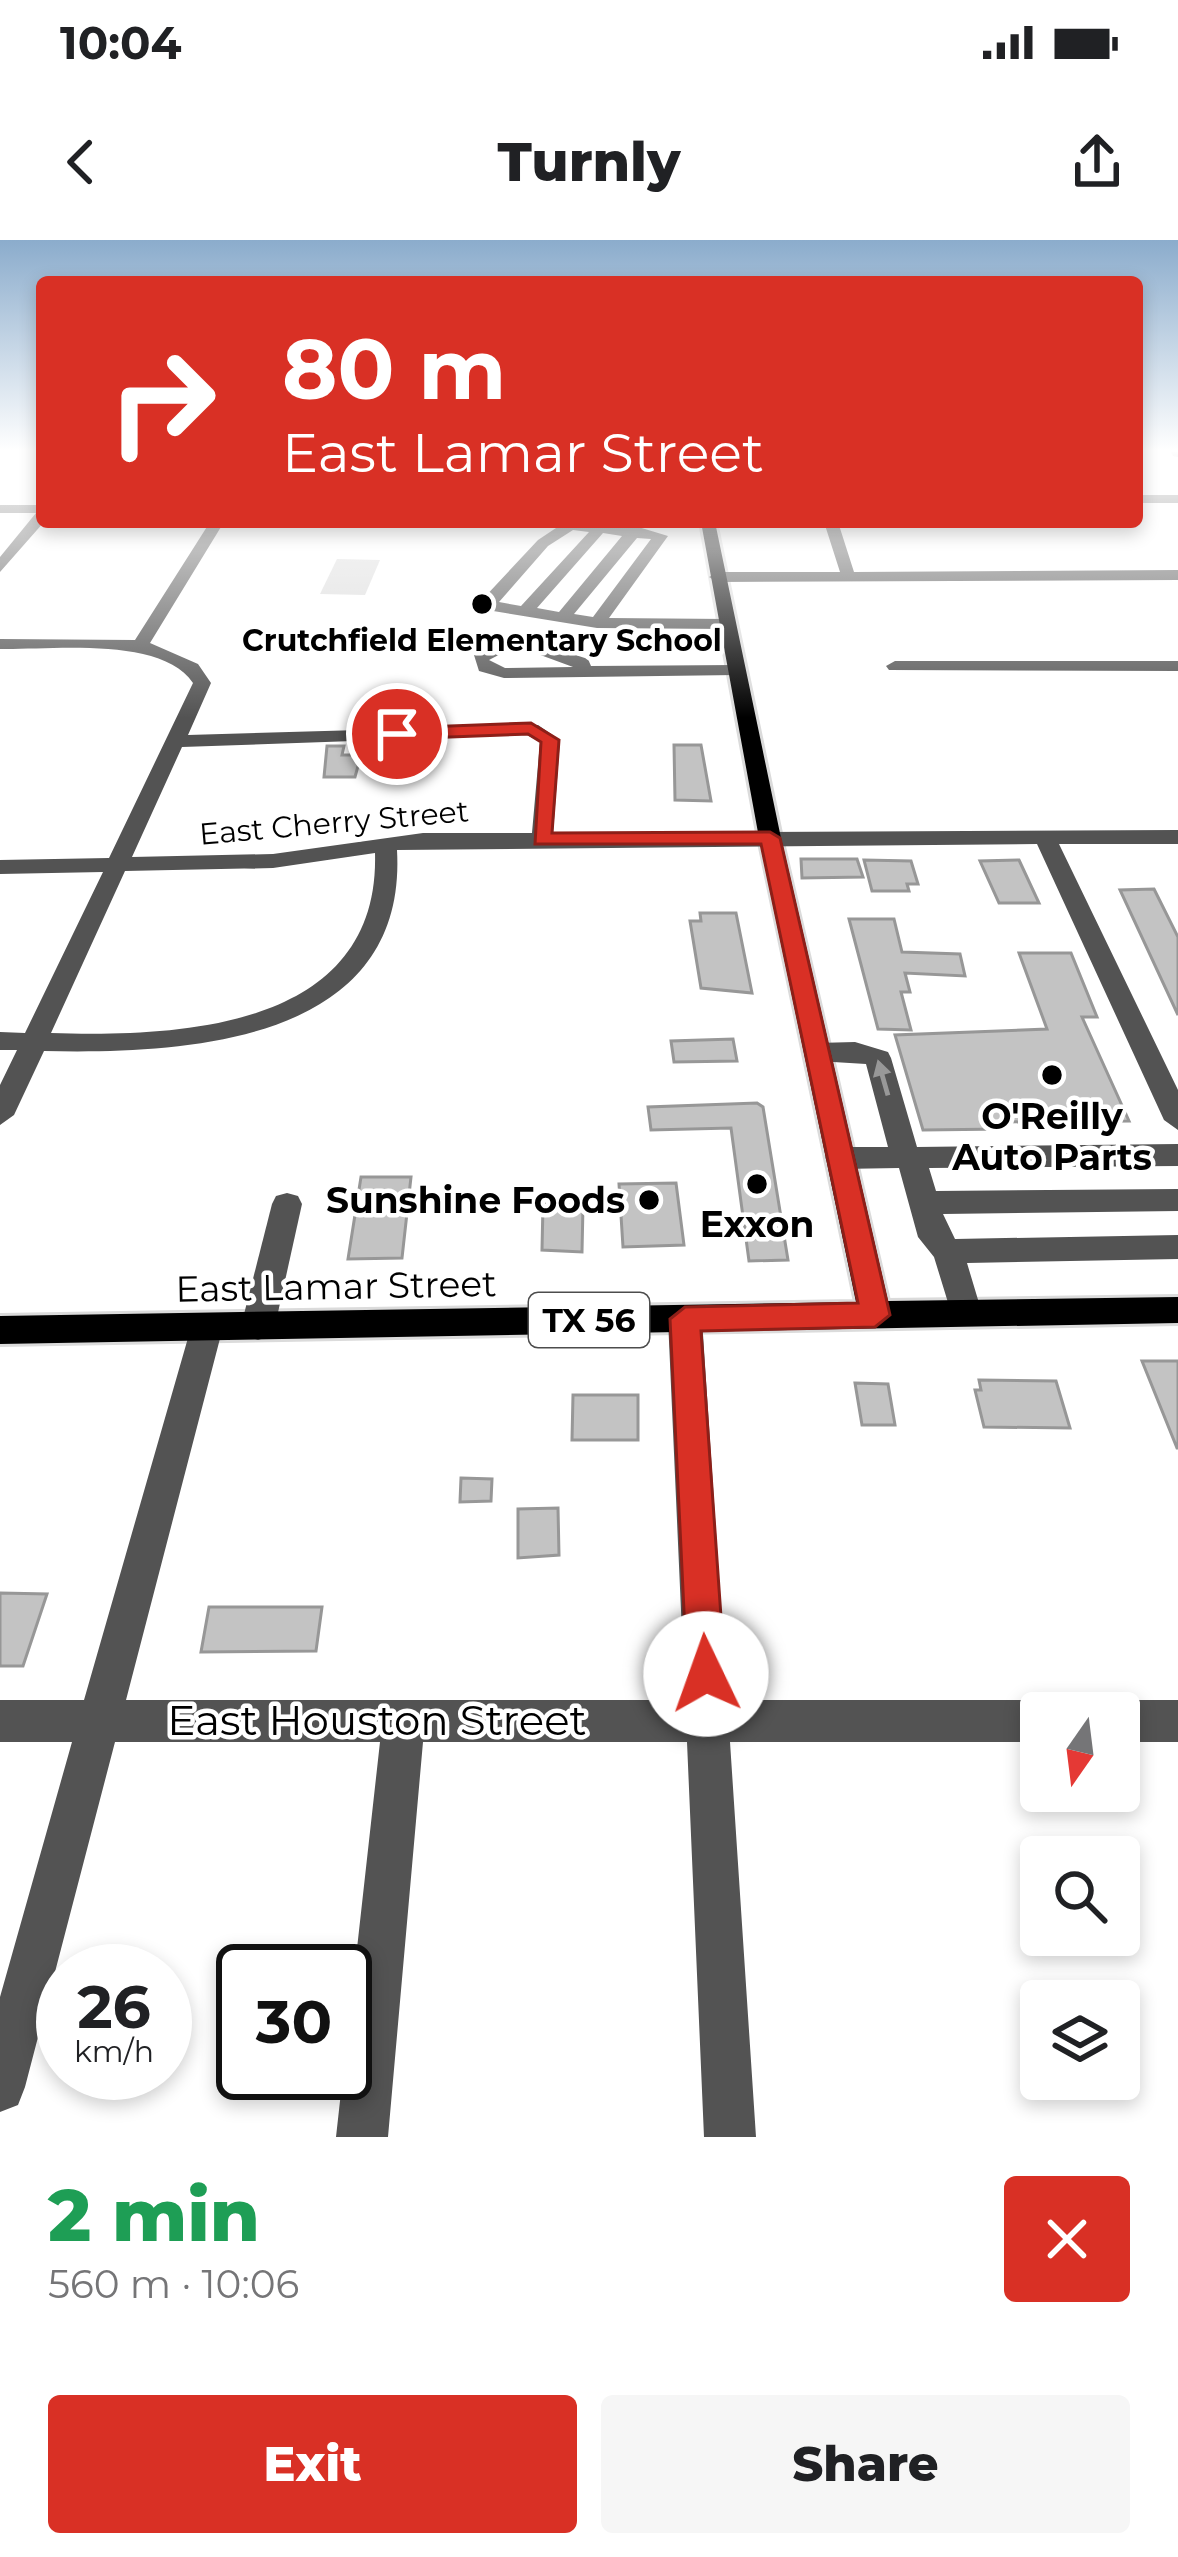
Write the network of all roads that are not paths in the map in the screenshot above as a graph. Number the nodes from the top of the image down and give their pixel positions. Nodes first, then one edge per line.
1 (20, 541) edge
2 (205, 541) edge
3 (547, 541) edge
4 (589, 541) edge
5 (626, 541) edge
6 (658, 541) edge
7 (711, 541) edge
8 (838, 541) edge
9 (0, 567) edge
10 (849, 573) junction
11 (1178, 575) edge
12 (717, 577) junction
13 (525, 611) junction
14 (563, 617) junction
15 (597, 622) junction
16 (727, 625) junction
17 (0, 644) edge
18 (140, 645) junction
19 (895, 666) dead end
20 (1178, 666) edge
21 (582, 667) dead end
22 (736, 670) junction
23 (172, 742) junction
24 (1045, 837) junction
25 (1178, 837) edge
26 (770, 838) junction
27 (542, 839) junction
28 (386, 844) junction
29 (118, 866) junction
30 (0, 867) edge
31 (34, 1041) junction
32 (0, 1042) edge
33 (818, 1052) junction
34 (0, 1115) edge
35 (1178, 1120) edge
36 (1178, 1155) edge
37 (908, 1157) junction
38 (840, 1158) junction
39 (1178, 1200) edge
40 (924, 1203) junction
41 (287, 1204) dead end
42 (1178, 1247) edge
43 (948, 1251) junction
44 (966, 1313) junction
45 (1178, 1314) edge
46 (875, 1315) junction
47 (685, 1319) junction
48 (258, 1326) junction
49 (206, 1327) junction
50 (0, 1330) edge
51 (709, 1719) junction
52 (404, 1720) junction
53 (1020, 1720) edge
54 (0, 1721) edge
55 (99, 1721) junction
56 (1140, 1721) edge
57 (1178, 1721) edge
58 (0, 2087) edge
59 (362, 2137) edge
60 (730, 2137) edge

1 - 9 street
2 - 18 street
3 - 13 street
4 - 13 street
5 - 14 street
6 - 15 street
7 - 12 main road
8 - 10 street
10 - 11 street
10 - 12 street
12 - 16 main road
13 - 14 street
14 - 15 street
15 - 16 street
16 - 22 main road
17 - 18 street
18 - 23 street
19 - 20 street
21 - 22 street
22 - 26 main road
23 - 27 street
23 - 29 street
24 - 25 street, East Cherry Street
24 - 26 street, East Cherry Street
24 - 35 street
26 - 27 street, East Cherry Street
26 - 33 main road
27 - 28 street, East Cherry Street
28 - 29 street, East Cherry Street
28 - 31 street
29 - 30 street, East Cherry Street
29 - 31 street
31 - 32 street
31 - 34 street
37 -> 33 street
33 - 38 main road
36 - 37 street
37 - 38 street
37 - 40 street
38 - 46 main road
39 - 40 street
40 - 43 street
41 - 48 street
42 - 43 street
43 - 44 street
44 - 45 main road, East Lamar Street / TX 56
44 - 46 main road, East Lamar Street / TX 56
46 - 47 main road, East Lamar Street / TX 56
47 - 48 main road, East Lamar Street / TX 56
47 - 51 street
48 - 49 main road, East Lamar Street / TX 56
49 - 50 main road, East Lamar Street / TX 56
49 - 55 street
51 - 52 street, East Houston Street
51 - 53 street, East Houston Street
51 - 60 street
52 - 55 street, East Houston Street
52 - 59 street
54 - 55 street, East Houston Street
55 - 58 street
56 - 57 street

